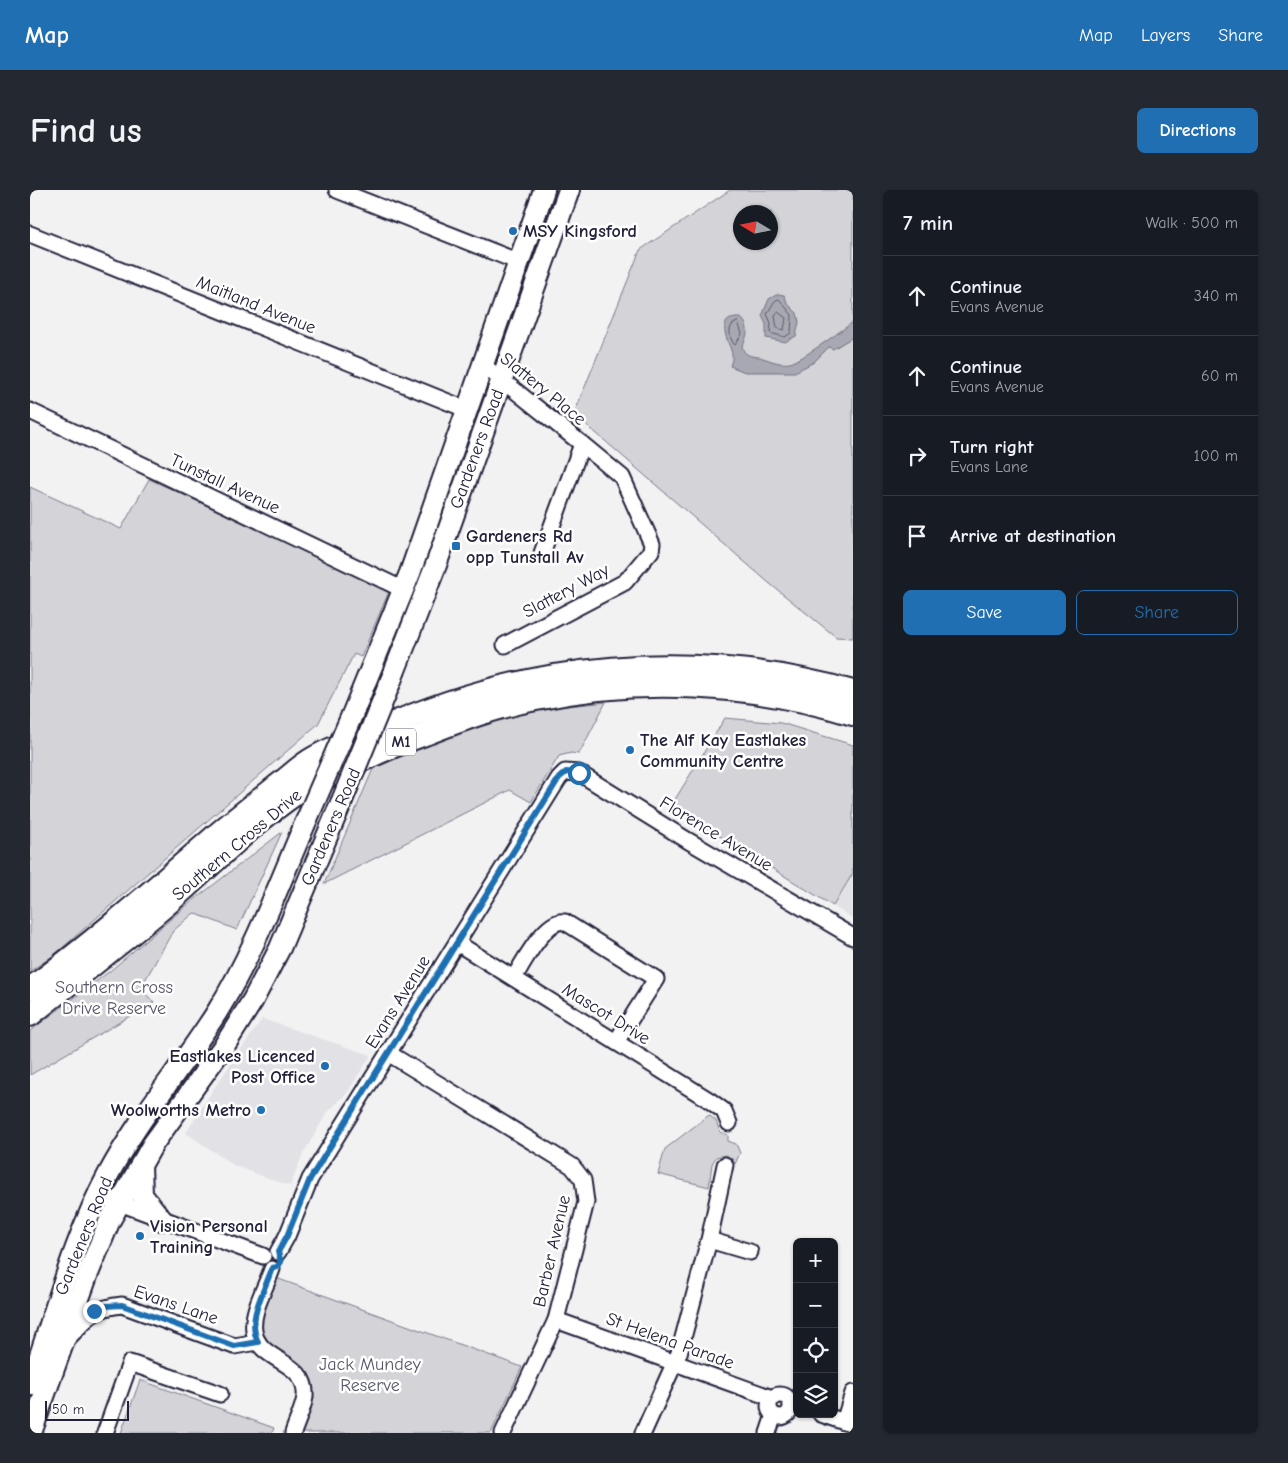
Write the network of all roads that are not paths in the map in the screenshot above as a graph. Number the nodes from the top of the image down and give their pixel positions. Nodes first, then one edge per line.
1 (337, 190) edge
2 (544, 190) edge
3 (569, 190) edge
4 (30, 234) edge
5 (519, 262) junction
6 (484, 365) junction
7 (503, 379) junction
8 (468, 410) junction
9 (30, 411) edge
10 (582, 444) junction
11 (542, 553) dead end
12 (404, 590) junction
13 (506, 645) dead end
14 (853, 692) edge
15 (853, 714) edge
16 (559, 778) joint
17 (853, 938) edge
18 (457, 943) junction
19 (514, 978) junction
20 (30, 989) edge
21 (30, 1015) edge
22 (616, 1042) junction
23 (388, 1052) junction
24 (728, 1123) dead end
25 (141, 1164) junction
26 (725, 1166) dead end
27 (98, 1195) junction
28 (118, 1204) junction
29 (162, 1220) junction
30 (709, 1240) junction
31 (750, 1252) dead end
32 (271, 1259) junction
33 (556, 1320) junction
34 (64, 1342) junction
35 (258, 1342) junction
36 (676, 1362) junction
37 (30, 1384) edge
38 (853, 1393) edge
39 (220, 1394) dead end
40 (772, 1398) junction
41 (793, 1406) edge
42 (793, 1409) edge
43 (774, 1415) junction
44 (832, 1418) edge
45 (848, 1424) edge
46 (31, 1433) edge
47 (105, 1433) edge
48 (292, 1433) edge
49 (503, 1433) edge
50 (643, 1433) edge
51 (768, 1433) edge

1 - 5 street
2 - 5 main road, Gardeners Road
3 - 7 main road, Gardeners Road
4 - 8 street, Maitland Avenue
5 - 6 main road, Gardeners Road
6 - 7 street, Slattery Place
6 - 8 main road, Gardeners Road
7 - 10 street, Slattery Place
7 - 25 main road, Gardeners Road, bridge
8 - 12 main road, Gardeners Road
9 - 12 street, Tunstall Avenue
10 - 11 street, Slattery Place
10 - 13 street, Slattery Way
12 - 27 main road, Gardeners Road, bridge
14 - 20 highway, Southern Cross Drive / M1
15 - 21 highway, Southern Cross Drive / M1
16 - 17 street, Florence Avenue
16 - 18 street, Evans Avenue
18 - 19 street, Mascot Drive
18 - 23 street, Evans Avenue
19 - 22 street, Mascot Drive
19 - 22 street
22 - 24 street, Mascot Drive
23 - 32 street, Evans Avenue
23 - 33 street, Barber Avenue
25 - 28 main road, Gardeners Road
25 - 29 main road
26 - 30 street
27 - 28 street
27 - 37 main road, Gardeners Road
28 - 29 street
28 - 34 main road, Gardeners Road
29 - 32 street
30 - 31 street
30 - 36 street
32 - 35 street, Evans Avenue
33 - 36 street, St Helena Parade
33 - 49 street, Barber Avenue
34 - 35 street, Evans Lane
34 - 46 main road, Gardeners Road
35 - 48 street
36 - 40 street, St Helena Parade
36 - 50 street
38 - 45 street
39 - 47 street
40 - 41 street
40 - 43 street
42 - 43 street
43 - 51 street
44 - 45 street

